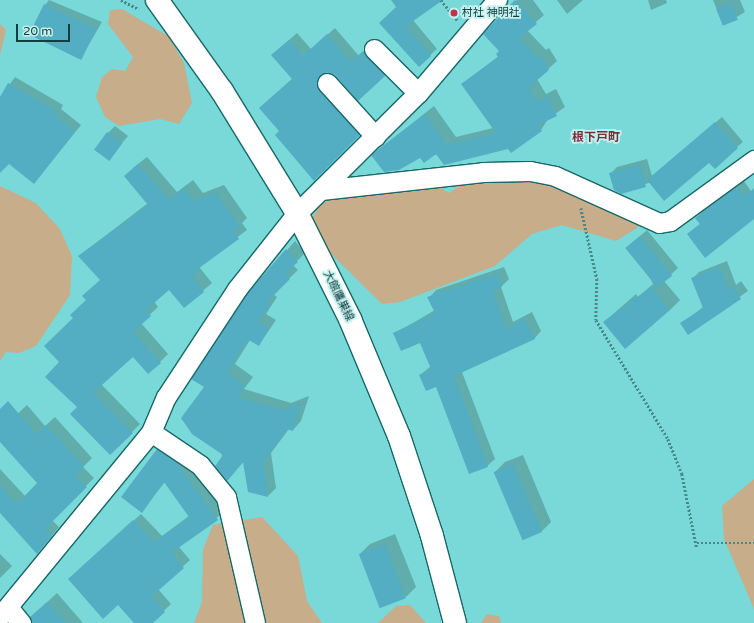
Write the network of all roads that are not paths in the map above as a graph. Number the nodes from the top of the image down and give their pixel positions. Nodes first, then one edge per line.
1 (157, 0) edge
2 (497, 0) edge
3 (374, 49) dead end
4 (327, 83) dead end
5 (418, 93) junction
6 (375, 136) junction
7 (754, 160) edge
8 (322, 190) junction
9 (297, 213) junction
10 (151, 432) junction
11 (4, 612) edge
12 (21, 623) edge
13 (255, 623) edge
14 (455, 623) edge

1 - 9 main road, 大館鷹巣線
2 - 5 street
3 - 5 street
4 - 6 street
5 - 6 street
6 - 8 street
7 - 8 street
8 - 9 street
9 - 10 street
9 - 14 main road, 大館鷹巣線
10 - 11 street
10 - 13 street
11 - 12 street

